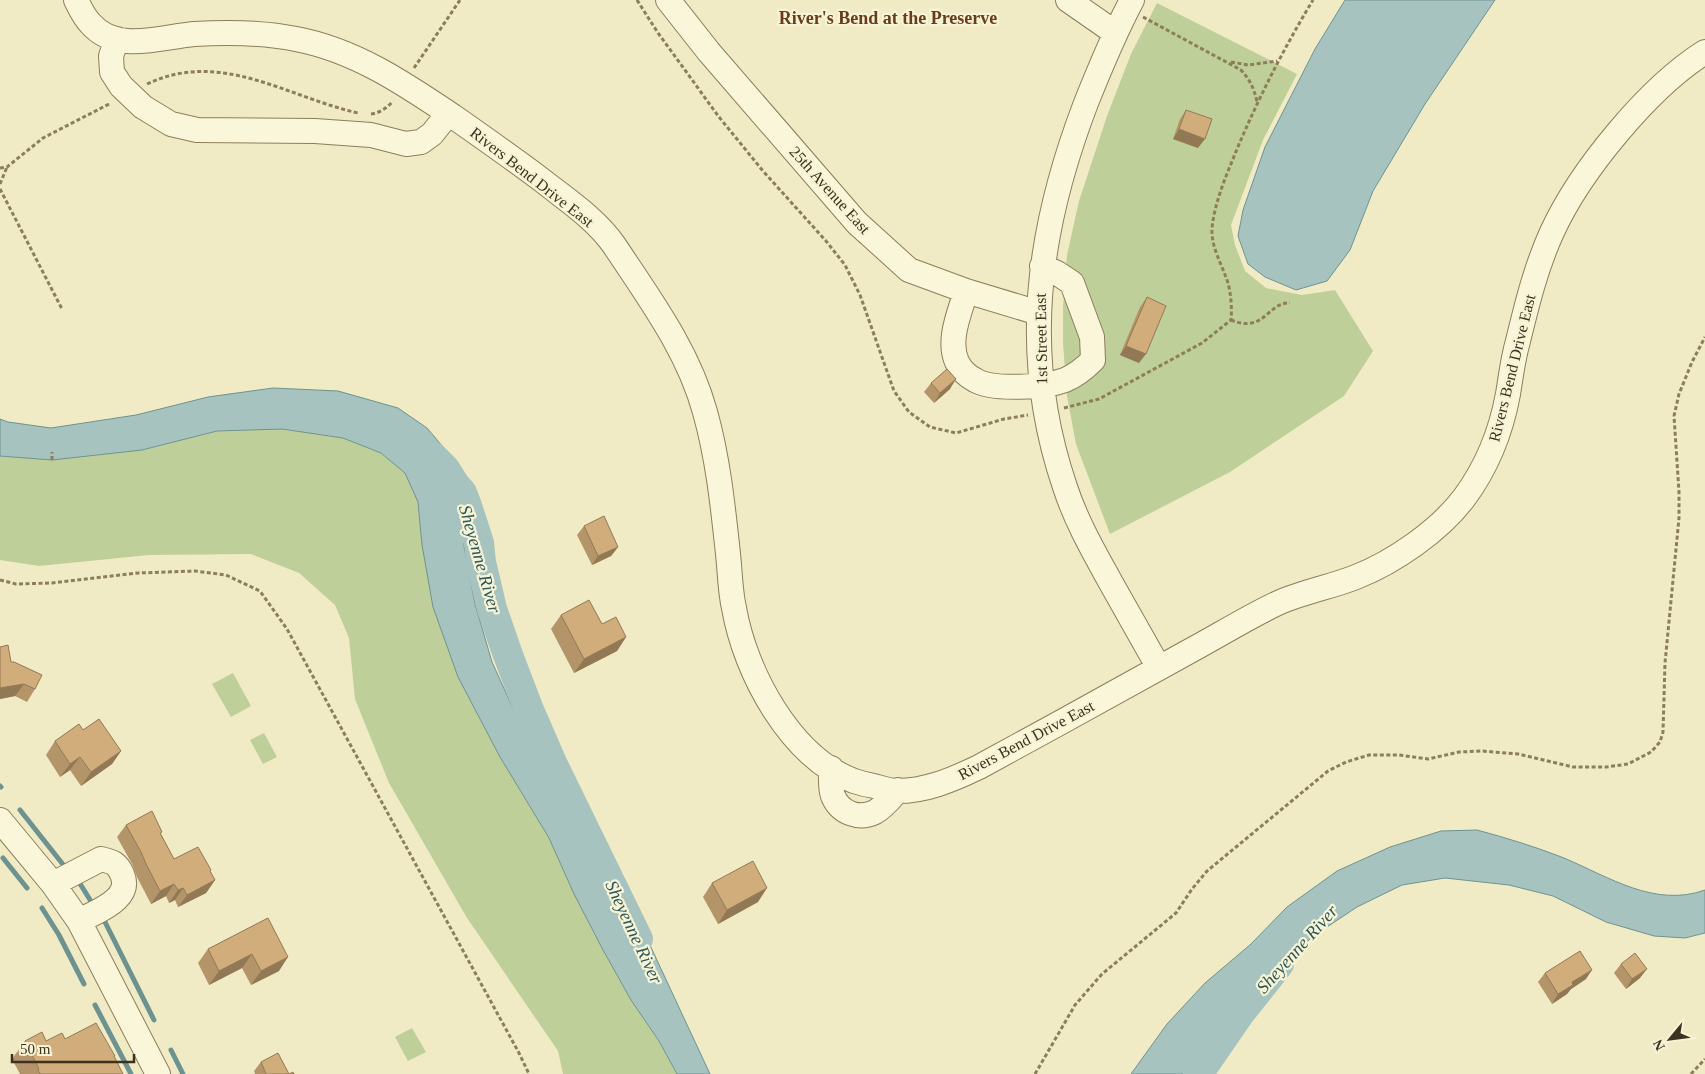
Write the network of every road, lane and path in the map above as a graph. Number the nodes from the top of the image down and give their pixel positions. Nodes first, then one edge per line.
1 (76, 0) edge
2 (460, 0) edge
3 (637, 0) edge
4 (668, 0) edge
5 (1068, 0) edge
6 (1313, 0) edge
7 (1130, 4) edge
8 (1114, 32) junction
9 (117, 39) junction
10 (1705, 52) edge
11 (1278, 61) junction
12 (1228, 62) junction
13 (416, 65) dead end
14 (128, 94) junction
15 (396, 96) dead end
16 (1257, 102) junction
17 (448, 114) junction
18 (7, 167) junction
19 (0, 168) edge
20 (0, 184) edge
21 (0, 189) edge
22 (1042, 266) junction
23 (966, 291) junction
24 (1290, 302) dead end
25 (62, 309) dead end
26 (1038, 313) junction
27 (1231, 320) junction
28 (1705, 337) edge
29 (1042, 384) junction
30 (1065, 408) dead end
31 (1025, 416) dead end
32 (52, 452) dead end
33 (52, 460) dead end
34 (0, 580) edge
35 (1158, 668) junction
36 (831, 768) junction
37 (898, 790) junction
38 (0, 820) edge
39 (53, 884) junction
40 (80, 921) junction
41 (1705, 1059) edge
42 (158, 1074) edge
43 (529, 1074) edge
44 (1035, 1074) edge
45 (1691, 1074) edge

1 - 9 street, Rivers Bend Drive East
2 - 13 path
3 - 31 path
4 - 23 street, 25th Avenue East
5 - 8 street
6 - 11 path
7 - 8 street, 1st Street East
7 - 12 path
8 - 22 street, 1st Street East
9 - 14 street
9 - 17 street, Rivers Bend Drive East
10 - 35 street, Rivers Bend Drive East
11 - 12 path
11 - 16 path
12 - 16 path
14 - 15 path
14 - 17 street
14 - 18 path
16 - 27 path
17 - 36 street, Rivers Bend Drive East
18 - 19 path
18 - 20 path
21 - 25 path
22 - 26 street, 1st Street East
22 - 29 street
23 - 26 street, 25th Avenue East
23 - 29 street
24 - 27 path
26 - 29 street, 1st Street East
27 - 30 path
28 - 44 path
29 - 35 street, 1st Street East
32 - 33 path
34 - 43 path
35 - 37 street, Rivers Bend Drive East
36 - 37 street, Rivers Bend Drive East
36 - 37 street
38 - 39 street
39 - 40 street
39 - 40 street
40 - 42 street
41 - 45 path

